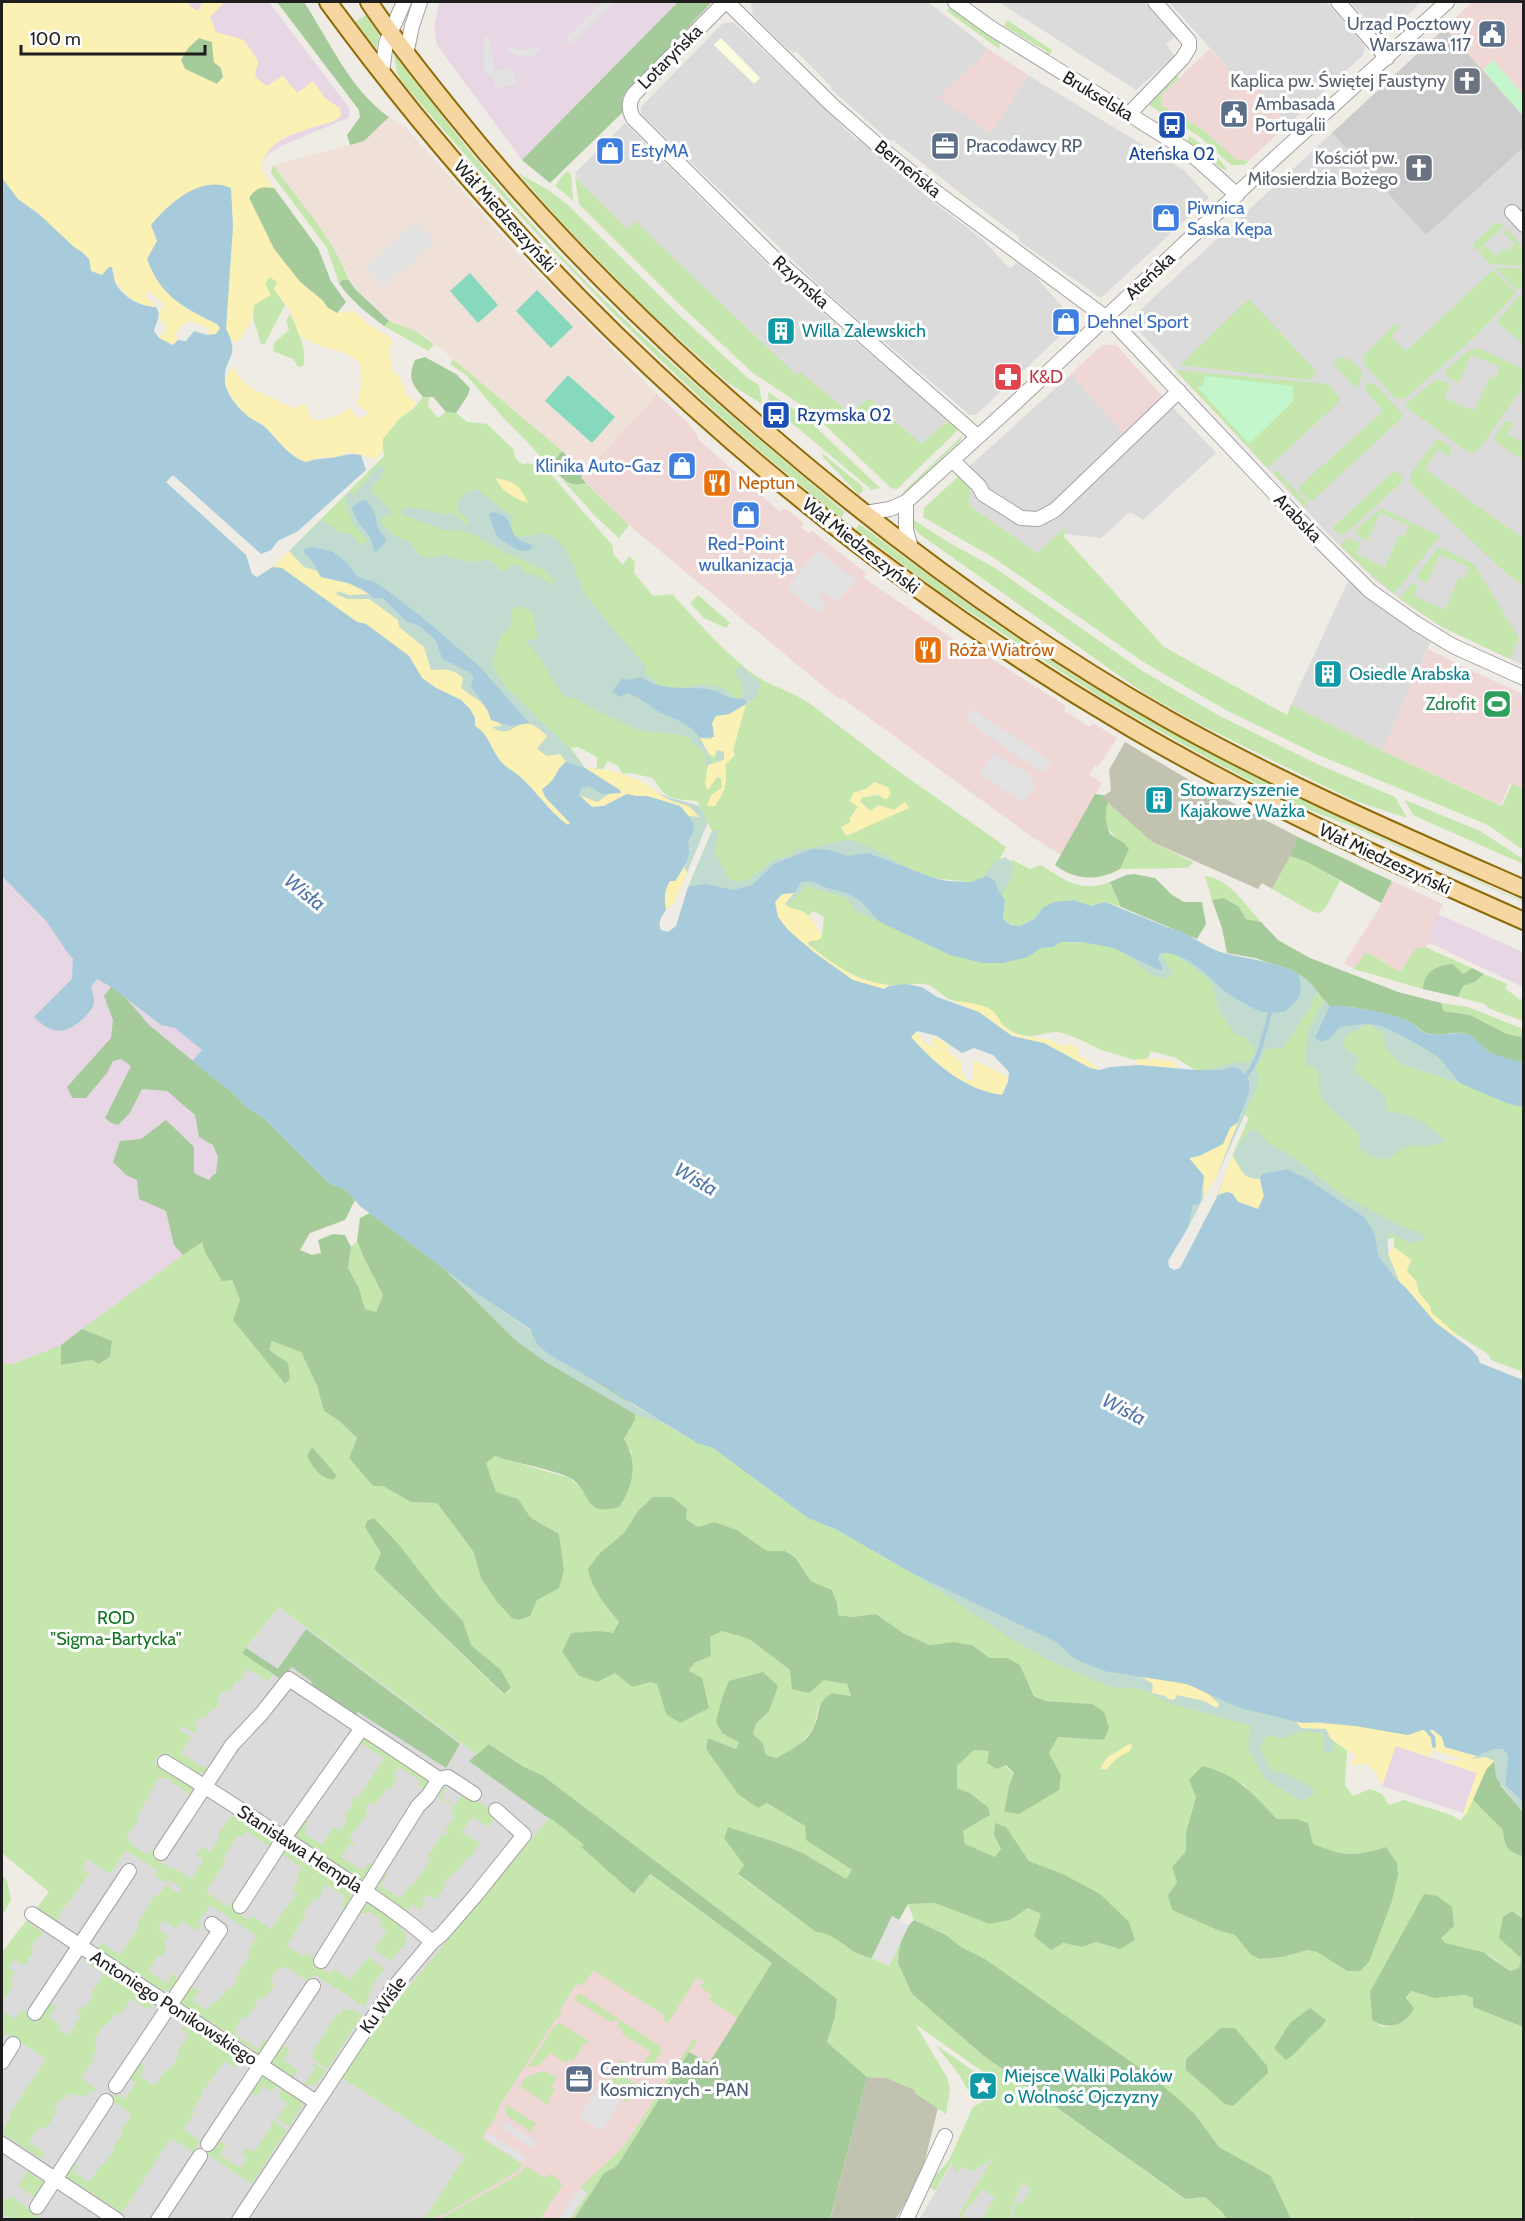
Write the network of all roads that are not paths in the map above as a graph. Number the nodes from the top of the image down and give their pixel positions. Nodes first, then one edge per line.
1 (328, 2) edge
2 (369, 2) edge
3 (404, 2) edge
4 (420, 2) edge
5 (726, 2) edge
6 (955, 2) edge
7 (1155, 2) edge
8 (1338, 2) edge
9 (1447, 2) edge
10 (389, 32) junction
11 (406, 54) junction
12 (1387, 58) junction
13 (382, 72) junction
14 (1129, 114) junction
15 (633, 118) joint
16 (1237, 195) junction
17 (1512, 212) dead end
18 (1524, 225) edge
19 (1106, 316) junction
20 (1179, 391) junction
21 (977, 436) junction
22 (952, 460) junction
23 (906, 502) junction
24 (865, 513) junction
25 (911, 548) junction
26 (1524, 678) edge
27 (1524, 889) edge
28 (1524, 921) edge
29 (362, 1728) junction
30 (165, 1762) dead end
31 (440, 1779) junction
32 (205, 1786) junction
33 (474, 1794) dead end
34 (496, 1810) dead end
35 (284, 1838) junction
36 (161, 1853) dead end
37 (129, 1871) dead end
38 (364, 1892) junction
39 (240, 1906) dead end
40 (32, 1914) dead end
41 (212, 1924) dead end
42 (432, 1942) junction
43 (79, 1945) junction
44 (321, 1961) dead end
45 (313, 1986) dead end
46 (170, 2005) junction
47 (34, 2013) dead end
48 (13, 2044) dead end
49 (2, 2062) edge
50 (261, 2065) junction
51 (116, 2086) dead end
52 (106, 2101) dead end
53 (316, 2102) junction
54 (945, 2136) dead end
55 (2, 2144) edge
56 (55, 2179) junction
57 (37, 2207) dead end
58 (117, 2220) edge
59 (158, 2220) edge
60 (239, 2220) edge
61 (906, 2220) edge

1 - 13 main road, Wał Miedzeszyński
2 - 10 main road, Wał Miedzeszyński
3 - 10 street
4 - 11 street
5 - 15 street, Lotaryńska
5 - 19 street, Berneńska
6 - 14 street, Brukselska
7 - 14 street
8 - 12 street
9 - 12 street, Ateńska
10 - 11 main road, Wał Miedzeszyński
10 - 13 street
11 - 24 main road, Wał Miedzeszyński
12 - 16 street, Ateńska
13 - 28 main road, Wał Miedzeszyński
14 - 16 street, Brukselska
15 - 21 street, Rzymska
16 - 19 street, Ateńska
17 - 18 street
19 - 20 street, Arabska
19 - 21 street, Ateńska
20 - 22 street
20 - 26 street, Arabska
21 - 22 street, Ateńska
22 - 23 street, Ateńska
23 - 24 street, Ateńska
23 - 25 street
24 - 25 main road, Wał Miedzeszyński
25 - 27 main road, Wał Miedzeszyński
29 - 31 street
29 - 32 street
29 - 35 street
30 - 32 street, Stanisława Hempla
31 - 33 street
31 - 38 street
32 - 35 street, Stanisława Hempla
32 - 36 street
34 - 42 street, Ku Wiśle
35 - 38 street, Stanisława Hempla
35 - 39 street
37 - 43 street
38 - 42 street, Stanisława Hempla
38 - 44 street
40 - 43 street, Antoniego Ponikowskiego
41 - 46 street
42 - 53 street, Ku Wiśle
43 - 46 street, Antoniego Ponikowskiego
43 - 47 street
45 - 50 street
46 - 50 street, Antoniego Ponikowskiego
46 - 51 street
48 - 49 street
50 - 53 street, Antoniego Ponikowskiego
50 - 59 street
52 - 56 street
53 - 60 street, Ku Wiśle
54 - 61 street
55 - 56 street
56 - 57 street
56 - 58 street

